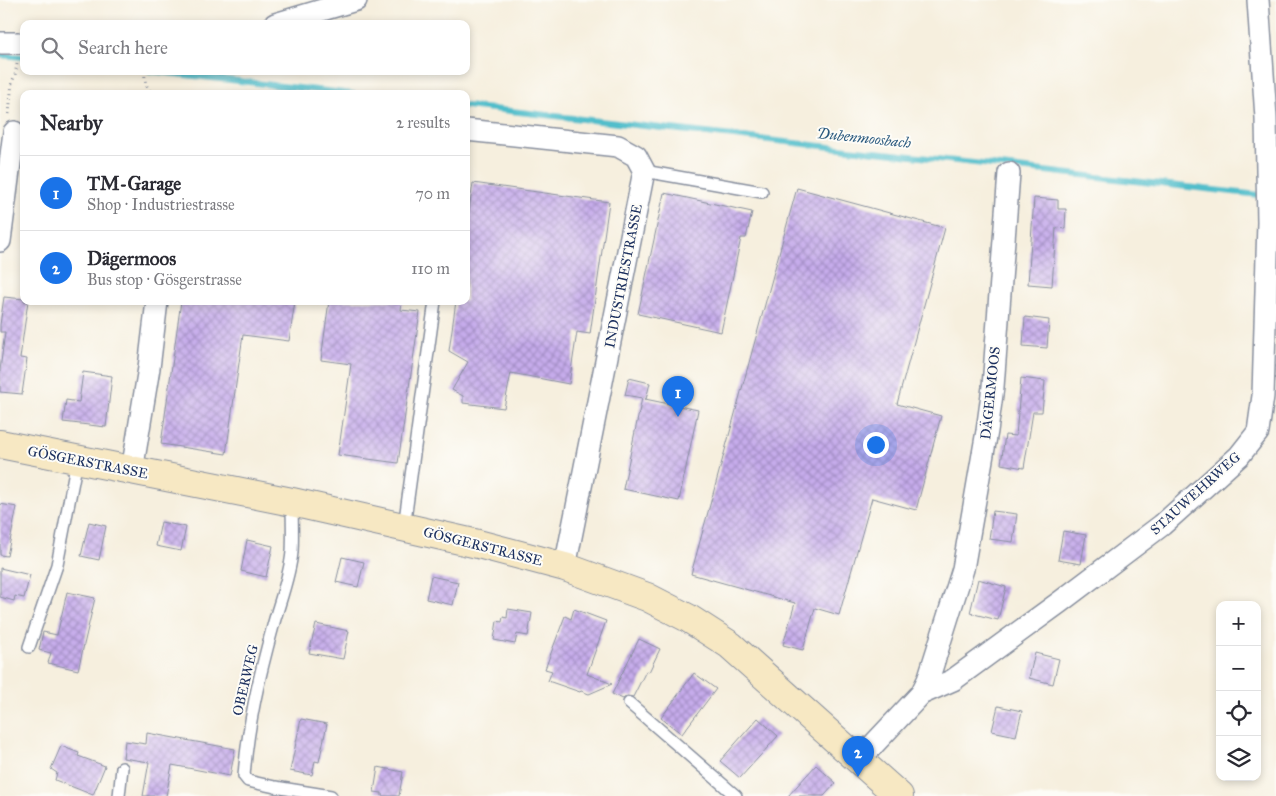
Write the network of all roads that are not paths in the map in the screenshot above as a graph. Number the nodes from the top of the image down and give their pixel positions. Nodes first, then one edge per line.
1 (356, 0) edge
2 (1258, 0) edge
3 (288, 20) edge
4 (0, 43) edge
5 (20, 43) edge
6 (470, 130) edge
7 (14, 132) road end
8 (644, 171) junction
9 (1009, 173) dead end
10 (762, 192) dead end
11 (0, 241) edge
12 (157, 305) edge
13 (434, 305) edge
14 (1267, 432) edge
15 (0, 444) edge
16 (77, 460) junction
17 (132, 471) junction
18 (292, 502) junction
19 (404, 527) junction
20 (565, 567) junction
21 (29, 648) dead end
22 (921, 694) junction
23 (628, 703) dead end
24 (859, 760) junction
25 (122, 768) dead end
26 (890, 792) edge
27 (120, 796) edge
28 (331, 796) edge
29 (736, 796) edge

1 - 3 street
2 - 14 street, STAUWEHRWEG
4 - 5 street
6 - 8 street
7 - 11 street
8 - 10 lane
8 - 20 street, INDUSTRIESTRASSE
9 - 22 street, DÄGERMOOS
12 - 17 street
13 - 19 lane
14 - 22 street, STAUWEHRWEG
15 - 16 main road, GÖSGERSTRASSE
16 - 17 main road, GÖSGERSTRASSE
16 - 21 lane
17 - 18 main road, GÖSGERSTRASSE
18 - 19 main road, GÖSGERSTRASSE
18 - 28 lane, OBERWEG
19 - 20 main road, GÖSGERSTRASSE
20 - 24 main road, GÖSGERSTRASSE
22 - 24 street, STAUWEHRWEG
23 - 29 lane
24 - 26 main road, GÖSGERSTRASSE
25 - 27 lane

